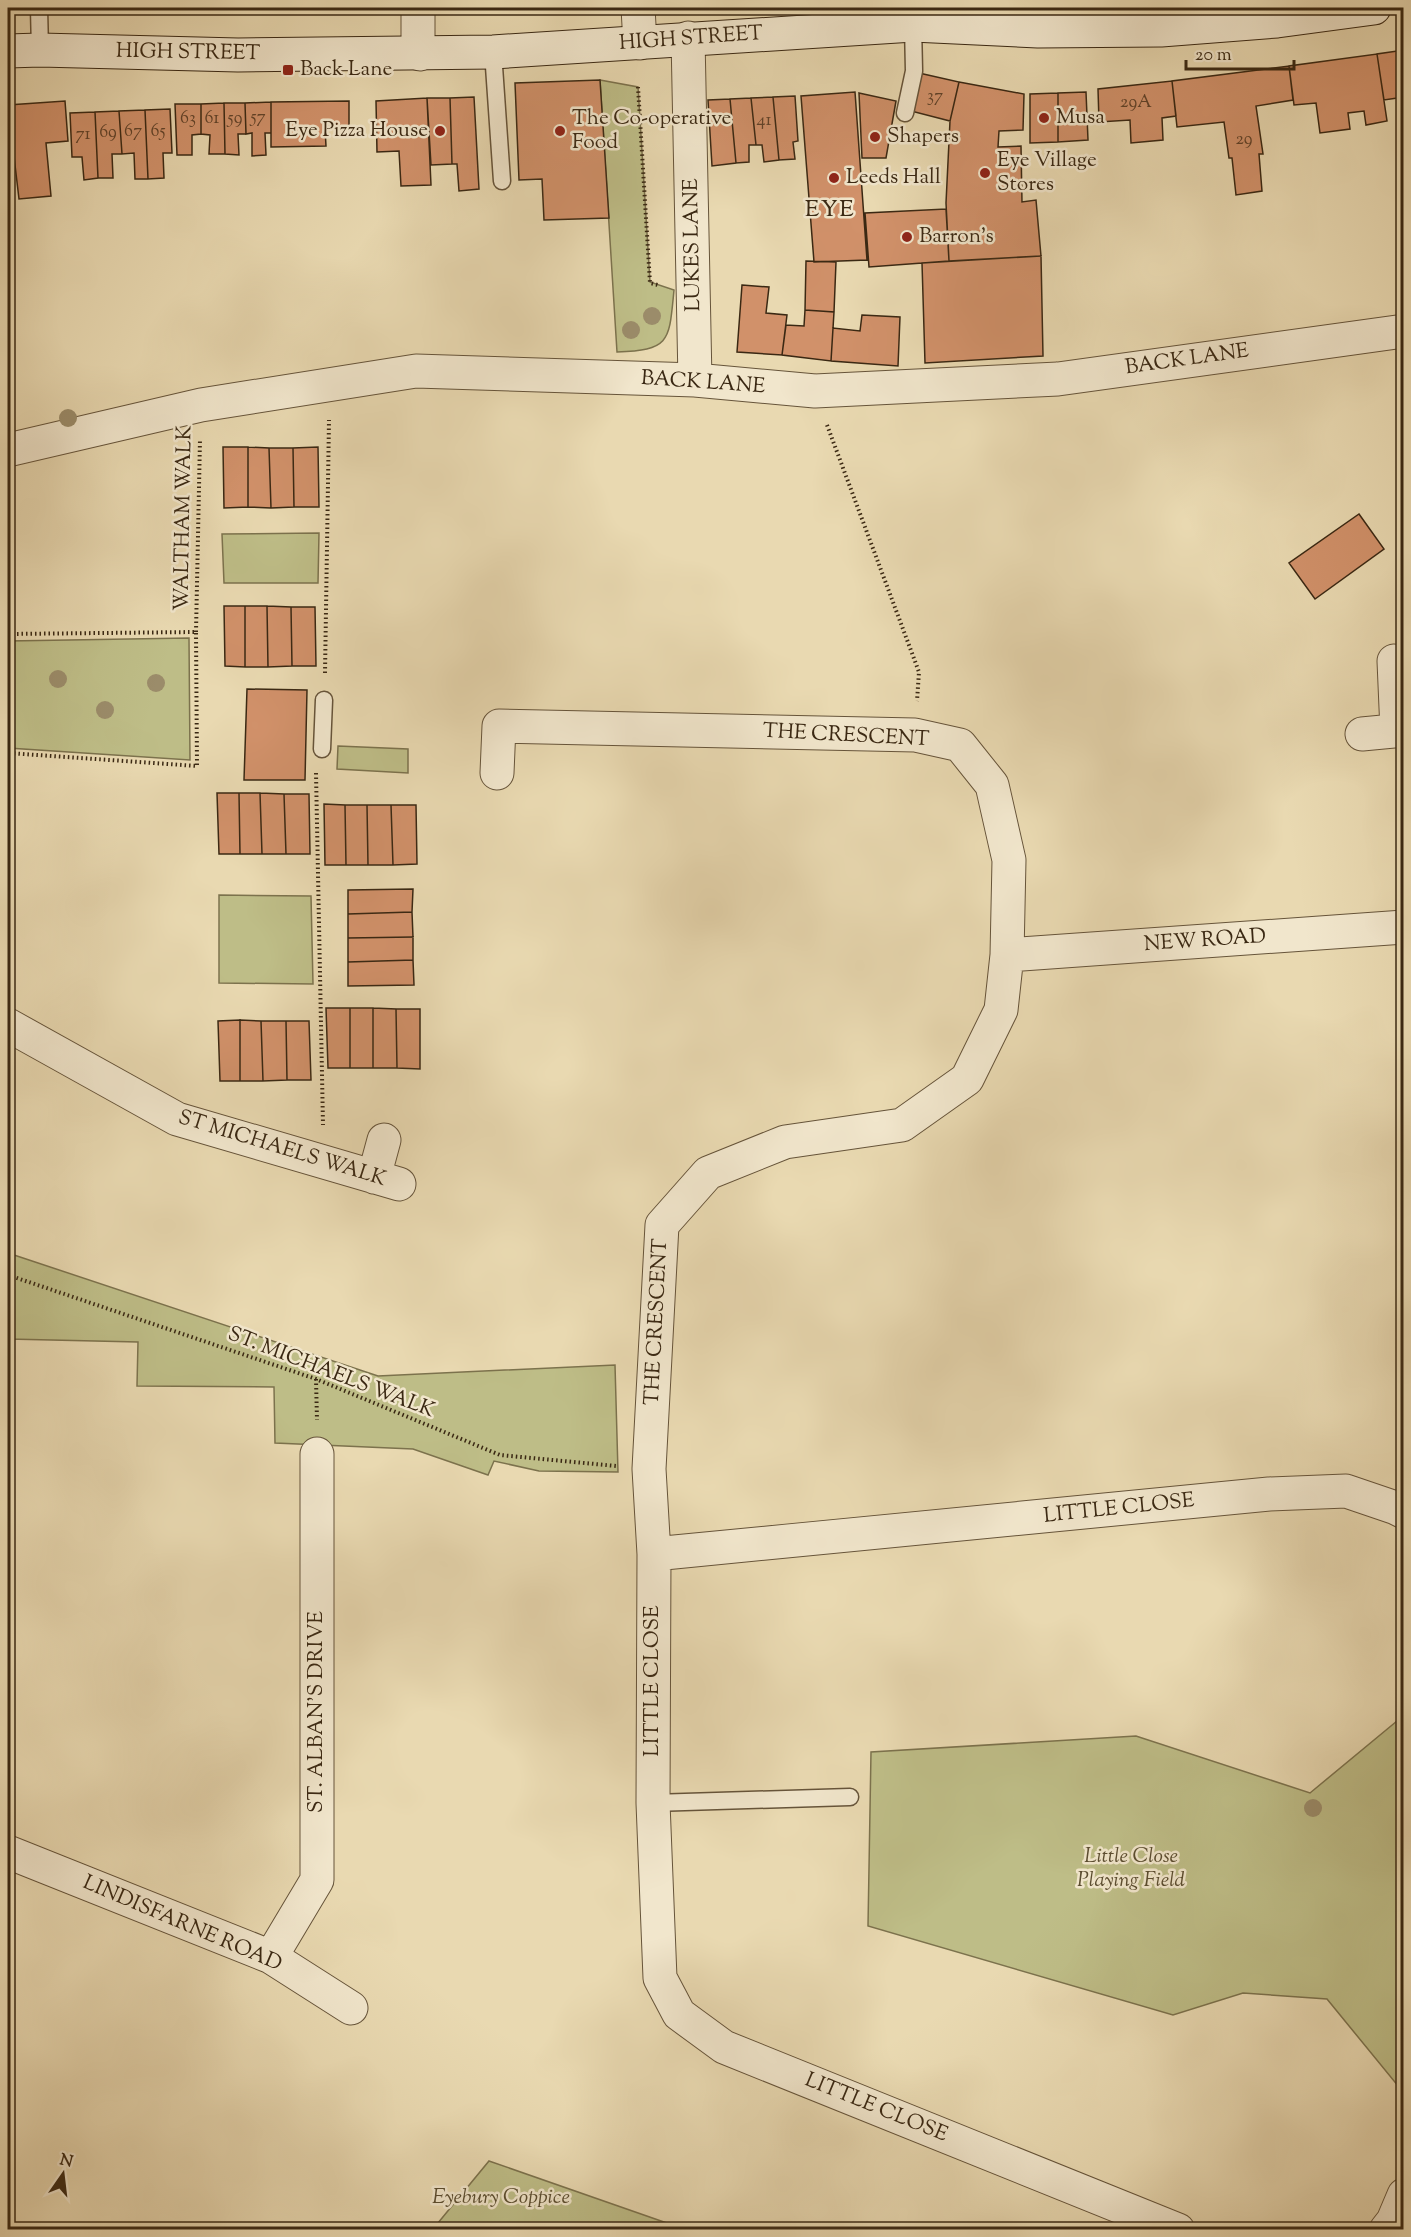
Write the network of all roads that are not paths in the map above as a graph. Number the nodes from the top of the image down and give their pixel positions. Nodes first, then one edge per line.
1 (39, 8) edge
2 (418, 8) edge
3 (638, 8) edge
4 (1374, 8) edge
5 (1036, 19) edge
6 (913, 25) junction
7 (688, 38) junction
8 (640, 43) junction
9 (39, 50) junction
10 (8, 51) edge
11 (493, 52) junction
12 (420, 54) junction
13 (905, 114) dead end
14 (502, 181) dead end
15 (1404, 331) edge
16 (695, 380) junction
17 (8, 450) edge
18 (1394, 661) dead end
19 (324, 700) dead end
20 (1400, 731) edge
21 (1362, 734) dead end
22 (322, 749) dead end
23 (497, 773) dead end
24 (1404, 927) edge
25 (1007, 956) junction
26 (8, 1025) edge
27 (384, 1140) dead end
28 (317, 1454) road end
29 (1404, 1512) edge
30 (654, 1554) junction
31 (850, 1797) dead end
32 (653, 1803) junction
33 (8, 1852) edge
34 (271, 1958) junction
35 (351, 2008) dead end
36 (1404, 2195) edge
37 (1178, 2229) edge
38 (1386, 2229) edge

1 - 9 lane
2 - 12 street
3 - 8 street
4 - 5 street, HIGH STREET
5 - 6 street, HIGH STREET
6 - 7 street, HIGH STREET
6 - 13 lane
7 - 8 street, HIGH STREET
7 - 16 street, LUKES LANE
8 - 11 street, HIGH STREET
9 - 10 street, HIGH STREET
9 - 12 street, HIGH STREET
11 - 12 street, HIGH STREET
11 - 14 lane
15 - 16 street, BACK LANE
16 - 17 street, BACK LANE
18 - 20 street
19 - 22 lane
20 - 21 street
23 - 25 street, THE CRESCENT
24 - 25 street, NEW ROAD
25 - 30 street, THE CRESCENT
26 - 27 street, ST MICHAELS WALK
28 - 34 street, ST. ALBAN'S DRIVE
29 - 30 street, LITTLE CLOSE
30 - 32 street, LITTLE CLOSE
31 - 32 lane
32 - 37 street, LITTLE CLOSE
33 - 34 street, LINDISFARNE ROAD
34 - 35 street, LINDISFARNE ROAD
36 - 38 street

